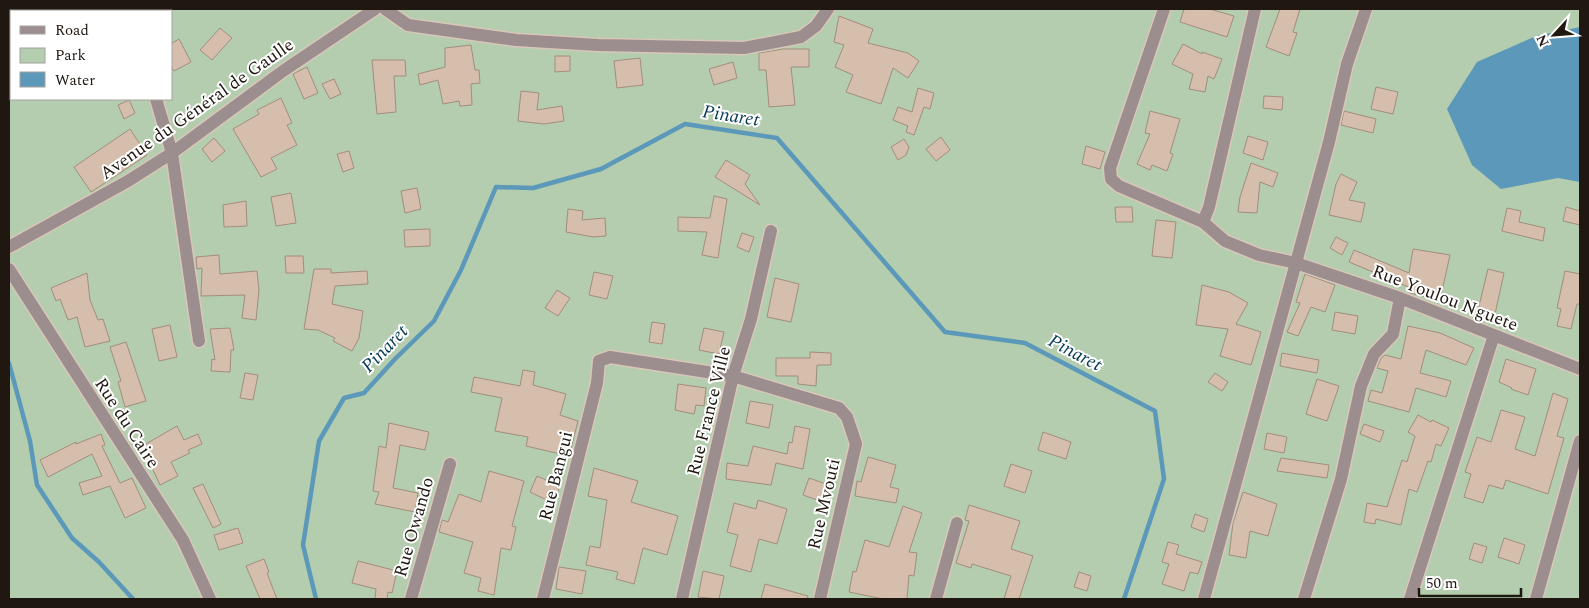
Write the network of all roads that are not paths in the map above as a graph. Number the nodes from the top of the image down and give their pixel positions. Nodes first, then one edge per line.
1 (375, 9) edge
2 (386, 9) edge
3 (828, 9) edge
4 (1164, 9) edge
5 (1255, 9) edge
6 (1366, 9) edge
7 (156, 100) edge
8 (172, 153) junction
9 (1203, 222) junction
10 (771, 231) dead end
11 (9, 247) edge
12 (1296, 263) junction
13 (9, 270) edge
14 (1400, 298) junction
15 (1494, 335) junction
16 (199, 341) dead end
17 (1580, 369) edge
18 (733, 376) junction
19 (1580, 440) edge
20 (450, 464) dead end
21 (957, 523) dead end
22 (210, 599) edge
23 (411, 599) edge
24 (543, 599) edge
25 (682, 599) edge
26 (820, 599) edge
27 (936, 599) edge
28 (1204, 599) edge
29 (1304, 599) edge
30 (1410, 599) edge
31 (1536, 599) edge

1 - 8 street, Avenue du Général de Gaulle
2 - 3 street
4 - 9 street, Rue Youlou Nguete
5 - 9 street
6 - 12 street
7 - 8 street
8 - 11 street, Avenue du Général de Gaulle
8 - 16 street
9 - 12 street, Rue Youlou Nguete
10 - 18 street, Rue France Ville
12 - 14 street, Rue Youlou Nguete
12 - 28 street
13 - 22 street, Rue du Caire
14 - 15 street, Rue Youlou Nguete
14 - 29 street
15 - 17 street, Rue Youlou Nguete
15 - 30 street
18 - 24 street, Rue Bangui
18 - 25 street, Rue France Ville
18 - 26 street, Rue Mvouti
19 - 31 street
20 - 23 street, Rue Owando
21 - 27 street

